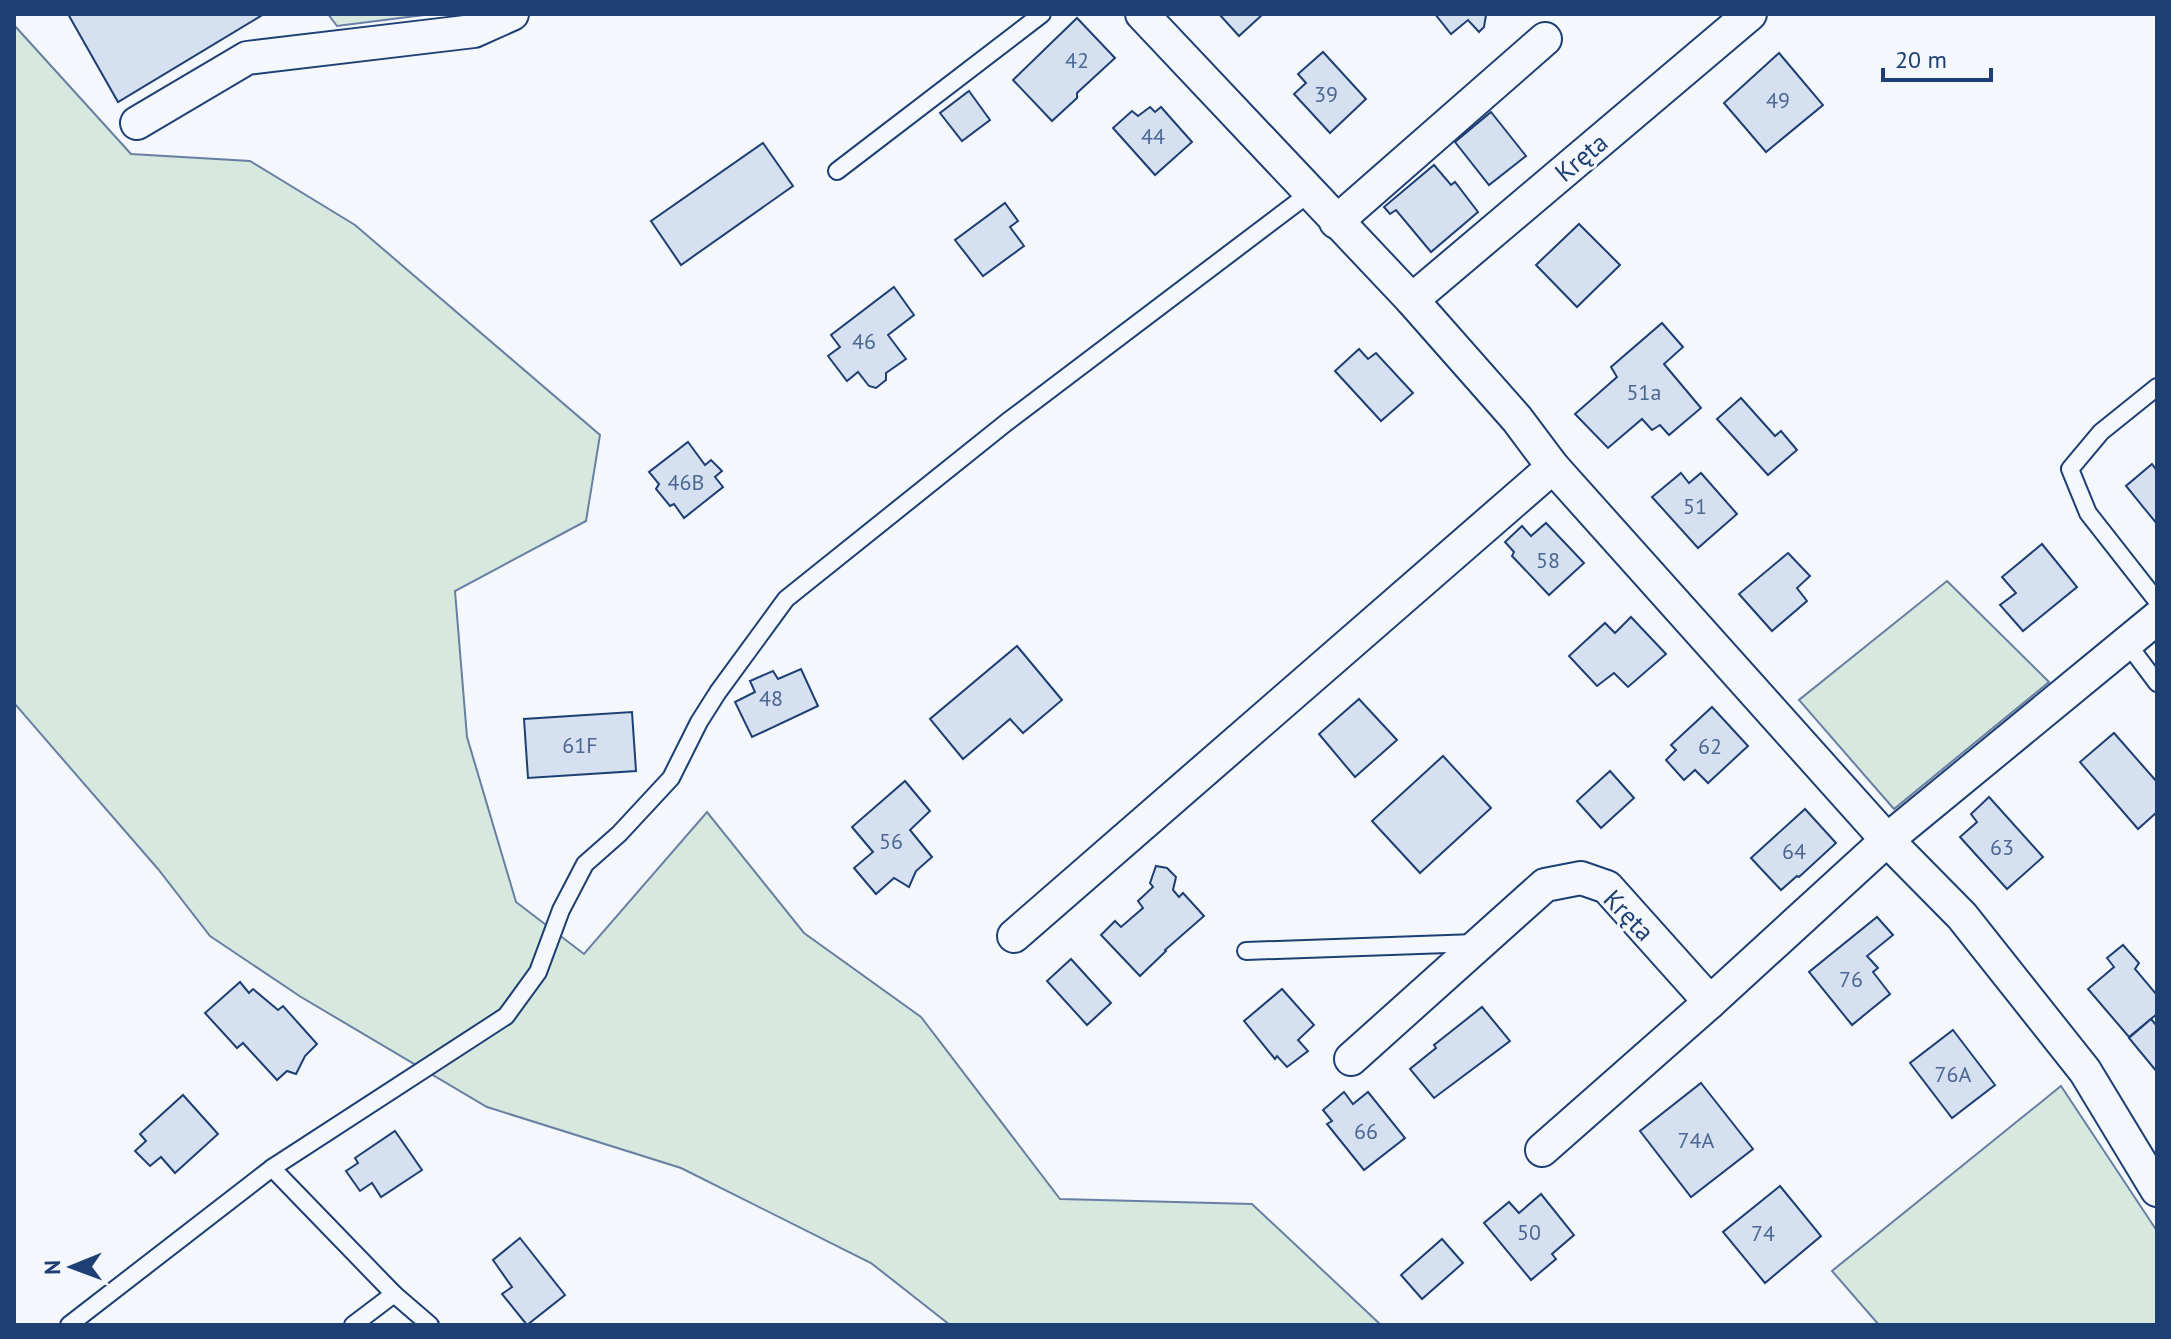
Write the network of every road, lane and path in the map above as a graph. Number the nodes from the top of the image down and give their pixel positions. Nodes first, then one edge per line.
1 (512, 14) edge
2 (1042, 14) edge
3 (1142, 14) edge
4 (1750, 14) edge
5 (1545, 39) dead end
6 (137, 123) dead end
7 (837, 171) dead end
8 (1311, 192) junction
9 (1336, 222) junction
10 (1412, 300) junction
11 (2157, 387) edge
12 (1553, 467) junction
13 (2157, 601) edge
14 (2157, 618) edge
15 (2127, 643) junction
16 (2157, 683) edge
17 (1887, 840) junction
18 (1014, 936) dead end
19 (1481, 943) junction
20 (1246, 951) dead end
21 (1710, 1002) junction
22 (1351, 1059) dead end
23 (1542, 1150) dead end
24 (272, 1168) junction
25 (2157, 1190) edge
26 (394, 1294) junction
27 (69, 1325) edge
28 (353, 1325) edge
29 (430, 1325) edge

1 - 6 street
2 - 7 lane
3 - 8 street
4 - 10 street, Kręta
5 - 9 street
8 - 9 street
8 - 24 lane
9 - 10 street
10 - 12 street
11 - 13 lane
12 - 17 street
12 - 18 street
14 - 15 street
15 - 16 lane
15 - 17 street
17 - 21 street
17 - 25 street
19 - 20 lane
19 - 21 street, Kręta
19 - 22 street, Kręta
21 - 23 street
24 - 26 lane
24 - 27 lane
26 - 28 lane
26 - 29 lane

